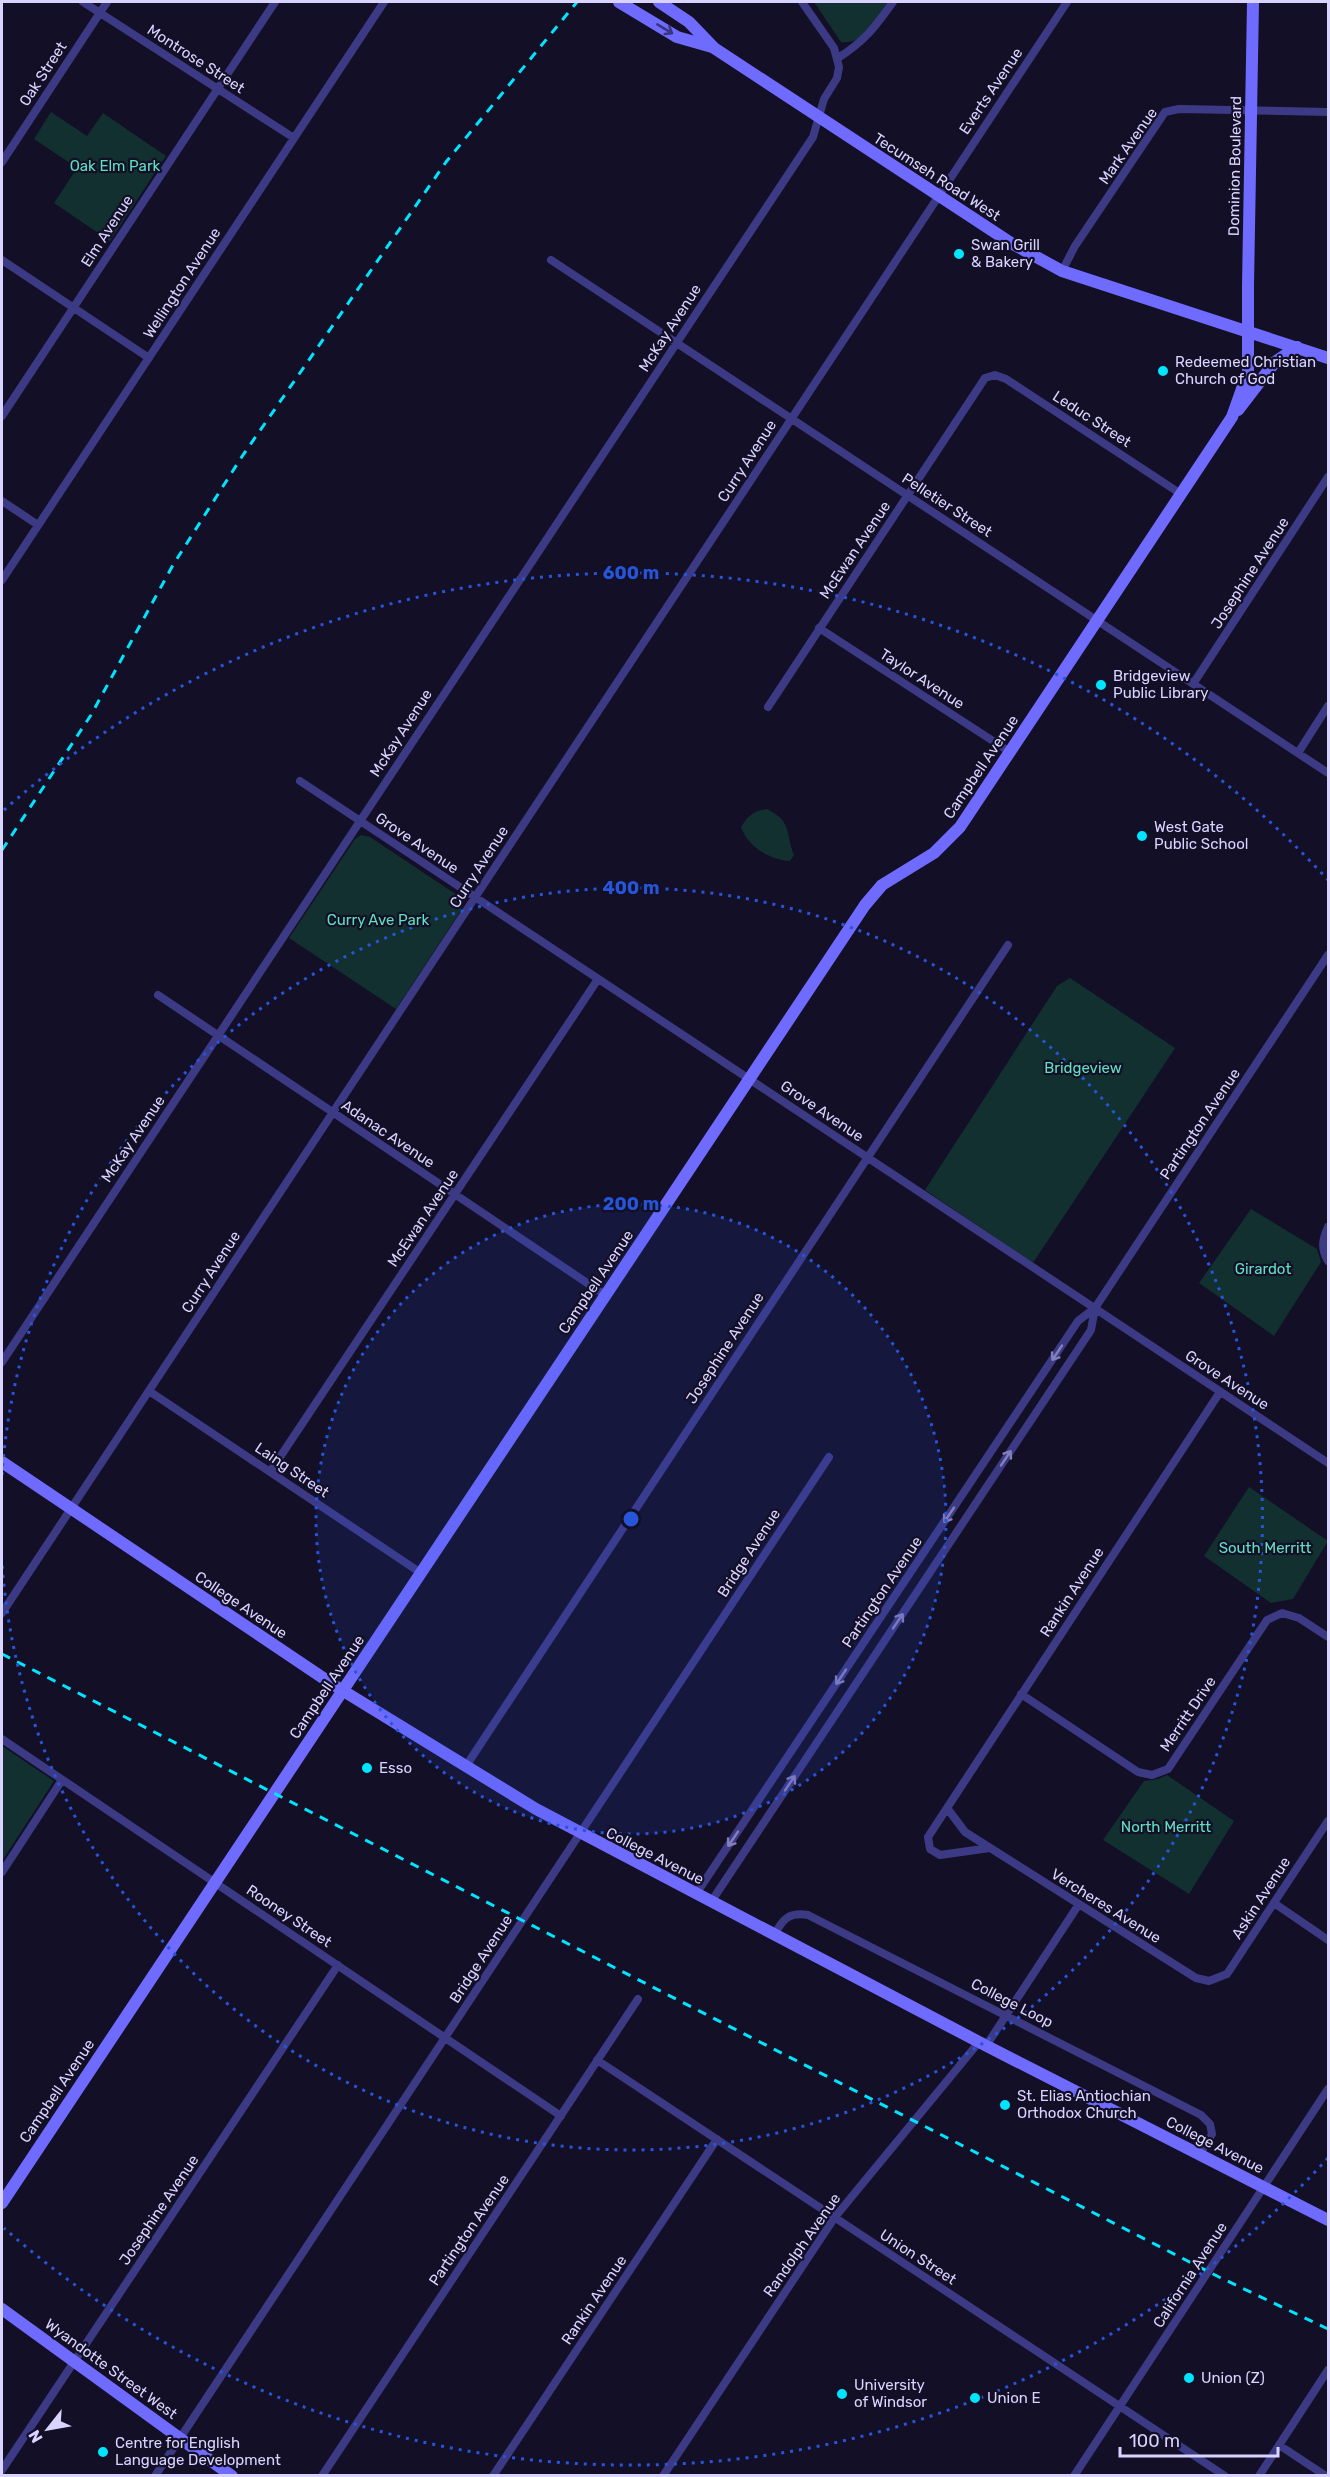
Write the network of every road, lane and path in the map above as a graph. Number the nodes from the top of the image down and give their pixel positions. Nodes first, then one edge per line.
1 (83, 2) edge
2 (107, 2) edge
3 (275, 2) edge
4 (384, 2) edge
5 (619, 2) edge
6 (659, 2) edge
7 (802, 2) edge
8 (893, 2) edge
9 (1067, 2) edge
10 (1253, 2) edge
11 (100, 13) junction
12 (714, 48) junction
13 (838, 58) junction
14 (217, 89) junction
15 (1251, 110) junction
16 (1329, 112) edge
17 (820, 118) junction
18 (294, 138) junction
19 (2, 162) edge
20 (938, 195) junction
21 (2, 260) edge
22 (551, 260) dead end
23 (1062, 271) junction
24 (73, 307) junction
25 (1247, 331) junction
26 (676, 342) junction
27 (1297, 347) junction
28 (149, 358) junction
29 (1329, 358) edge
30 (985, 378) joint
31 (2, 416) edge
32 (1232, 417) junction
33 (791, 418) junction
34 (1329, 477) edge
35 (1181, 494) junction
36 (908, 495) junction
37 (2, 501) edge
38 (38, 525) junction
39 (2, 580) edge
40 (1097, 620) junction
41 (819, 628) junction
42 (1193, 684) junction
43 (768, 706) dead end
44 (1329, 706) edge
45 (1010, 752) junction
46 (1298, 753) junction
47 (1329, 773) edge
48 (300, 781) dead end
49 (360, 821) junction
50 (475, 897) junction
51 (1008, 945) dead end
52 (1329, 955) edge
53 (598, 979) junction
54 (158, 995) dead end
55 (218, 1037) junction
56 (749, 1079) junction
57 (332, 1113) junction
58 (868, 1158) junction
59 (454, 1195) junction
60 (1329, 1227) edge
61 (1329, 1261) edge
62 (605, 1295) junction
63 (1095, 1308) junction
64 (2, 1362) edge
65 (149, 1391) junction
66 (1220, 1392) junction
67 (829, 1457) dead end
68 (2, 1462) edge
69 (1329, 1463) edge
70 (270, 1472) junction
71 (71, 1509) junction
72 (421, 1573) junction
73 (2, 1613) edge
74 (1329, 1637) edge
75 (343, 1690) junction
76 (1022, 1694) junction
77 (2, 1739) edge
78 (466, 1766) junction
79 (62, 1780) junction
80 (946, 1808) junction
81 (1329, 1821) edge
82 (580, 1834) junction
83 (990, 1848) junction
84 (2, 1872) edge
85 (215, 1882) junction
86 (696, 1894) junction
87 (711, 1902) junction
88 (1274, 1903) junction
89 (1079, 1904) junction
90 (776, 1934) junction
91 (1329, 1940) edge
92 (338, 1965) junction
93 (1209, 1981) joint
94 (638, 1999) dead end
95 (1006, 2016) junction
96 (445, 2038) junction
97 (983, 2044) junction
98 (597, 2060) junction
99 (1329, 2089) edge
100 (561, 2116) junction
101 (717, 2139) junction
102 (1200, 2154) junction
103 (1265, 2187) junction
104 (2, 2203) edge
105 (835, 2217) junction
106 (1329, 2220) edge
107 (2, 2309) edge
108 (74, 2361) junction
109 (1329, 2370) edge
110 (1120, 2406) junction
111 (180, 2438) junction
112 (1279, 2445) junction
113 (2, 2470) edge
114 (155, 2475) edge
115 (232, 2475) edge
116 (322, 2475) edge
117 (493, 2475) edge
118 (663, 2475) edge
119 (1074, 2475) edge
120 (1225, 2475) edge
121 (1259, 2475) edge
122 (1326, 2475) edge

1 - 11 street, Montrose Street
2 - 11 street, Oak Street
3 - 14 street, Elm Avenue
4 - 18 street, Wellington Avenue
5 -> 12 street, Tecumseh Road West
6 - 12 street, Tecumseh Road West
7 - 13 street
8 - 13 street
9 - 20 street, Everts Avenue
10 - 15 street, Dominion Boulevard
11 - 14 street, Montrose Street
11 - 19 street, Oak Street
12 - 17 street, Tecumseh Road West
13 - 17 street, McKay Avenue
14 - 18 street, Montrose Street
14 - 24 street, Elm Avenue
15 - 16 street, Mark Avenue
15 - 23 street, Mark Avenue
15 - 25 street, Dominion Boulevard
17 - 20 street, Tecumseh Road West
17 - 26 street, McKay Avenue
18 - 28 street, Wellington Avenue
20 - 23 street, Tecumseh Road West
20 - 33 street, Curry Avenue
21 - 24 street
22 - 26 street, Pelletier Street
23 - 25 street, Tecumseh Road West
24 - 28 street
24 - 31 street, Elm Avenue
25 - 27 street, Tecumseh Road West
25 - 32 street, Campbell Avenue
26 - 33 street, Pelletier Street
26 - 49 street, McKay Avenue
27 - 29 street, Tecumseh Road West
27 - 32 street
28 - 38 street, Wellington Avenue
30 - 35 street, Leduc Street
30 - 36 street, McEwan Avenue
32 - 35 street, Campbell Avenue
33 - 36 street, Pelletier Street
33 - 50 street, Curry Avenue
34 - 42 street, Josephine Avenue
35 - 40 street, Campbell Avenue
36 - 40 street, Pelletier Street
36 - 41 street, McEwan Avenue
37 - 38 street
38 - 39 street, Wellington Avenue
40 - 42 street, Pelletier Street
40 - 45 street, Campbell Avenue
41 - 43 street, McEwan Avenue
41 - 45 street, Taylor Avenue
42 - 46 street, Pelletier Street
44 - 46 street
45 - 56 street, Campbell Avenue
46 - 47 street, Pelletier Street
48 - 49 street, Grove Avenue
49 - 50 street, Grove Avenue
49 - 55 street, McKay Avenue
50 - 53 street, Grove Avenue
50 - 57 street, Curry Avenue
51 - 58 street, Josephine Avenue
52 - 63 street, Partington Avenue
53 - 56 street, Grove Avenue
53 - 59 street, McEwan Avenue
54 - 55 street, Adanac Avenue
55 - 57 street, Adanac Avenue
55 - 64 street, McKay Avenue
56 - 58 street, Grove Avenue
56 - 62 street, Campbell Avenue
57 - 59 street, Adanac Avenue
57 - 65 street, Curry Avenue
58 - 63 street, Grove Avenue
58 - 78 street, Josephine Avenue
59 - 62 street, Adanac Avenue
59 - 70 street, McEwan Avenue
60 - 61 street
62 - 72 street, Campbell Avenue
63 - 66 street, Grove Avenue
63 -> 86 street, Partington Avenue
87 -> 63 street, Partington Avenue
65 - 70 street, Laing Street
65 - 71 street, Curry Avenue
66 - 69 street, Grove Avenue
66 - 76 street, Rankin Avenue
67 - 82 street, Bridge Avenue
68 - 71 street, College Avenue
70 - 72 street, Laing Street
71 - 73 street, Curry Avenue
71 - 75 street, College Avenue
72 - 75 street, Campbell Avenue
74 - 76 street, Merritt Drive
75 - 78 street, College Avenue
75 - 85 street, Campbell Avenue
76 - 80 street, Rankin Avenue
77 - 79 street, Rooney Street
78 - 82 street, College Avenue
79 - 84 street
79 - 85 street, Rooney Street
80 - 83 street, Vercheres Avenue
80 - 83 street
81 - 88 street, Askin Avenue
82 - 86 street, College Avenue
82 - 96 street, Bridge Avenue
83 - 89 street, Vercheres Avenue
85 - 92 street, Rooney Street
85 - 104 street, Campbell Avenue
86 - 87 street, College Avenue
87 - 90 street, College Avenue
88 - 91 street
88 - 93 street, Askin Avenue
89 - 93 street, Vercheres Avenue
89 - 95 street, Randolph Avenue
90 - 95 street, College Loop
90 - 97 street, College Avenue
92 - 96 street, Rooney Street
92 - 108 street, Josephine Avenue
94 - 98 street, Partington Avenue
95 - 97 street, Randolph Avenue
95 - 102 street, College Loop
96 - 100 street, Rooney Street
96 - 111 street, Bridge Avenue
97 - 102 street, College Avenue
97 - 105 street, Randolph Avenue
98 - 100 street, Partington Avenue
98 - 101 street, Union Street
99 - 103 street, California Avenue
100 - 116 street, Partington Avenue
101 - 105 street, Union Street
101 - 117 street, Rankin Avenue
102 - 103 street, College Avenue
103 - 106 street, College Avenue
103 - 110 street, California Avenue
105 - 110 street, Union Street
105 - 118 street, Randolph Avenue
107 - 108 street, Wyandotte Street West
108 - 111 street, Wyandotte Street West
108 - 113 street, Josephine Avenue
109 - 112 street
110 - 119 street, California Avenue
110 - 120 street, Union Street
111 - 114 street, Bridge Avenue
111 - 115 street, Wyandotte Street West
112 - 121 street
112 - 122 street

